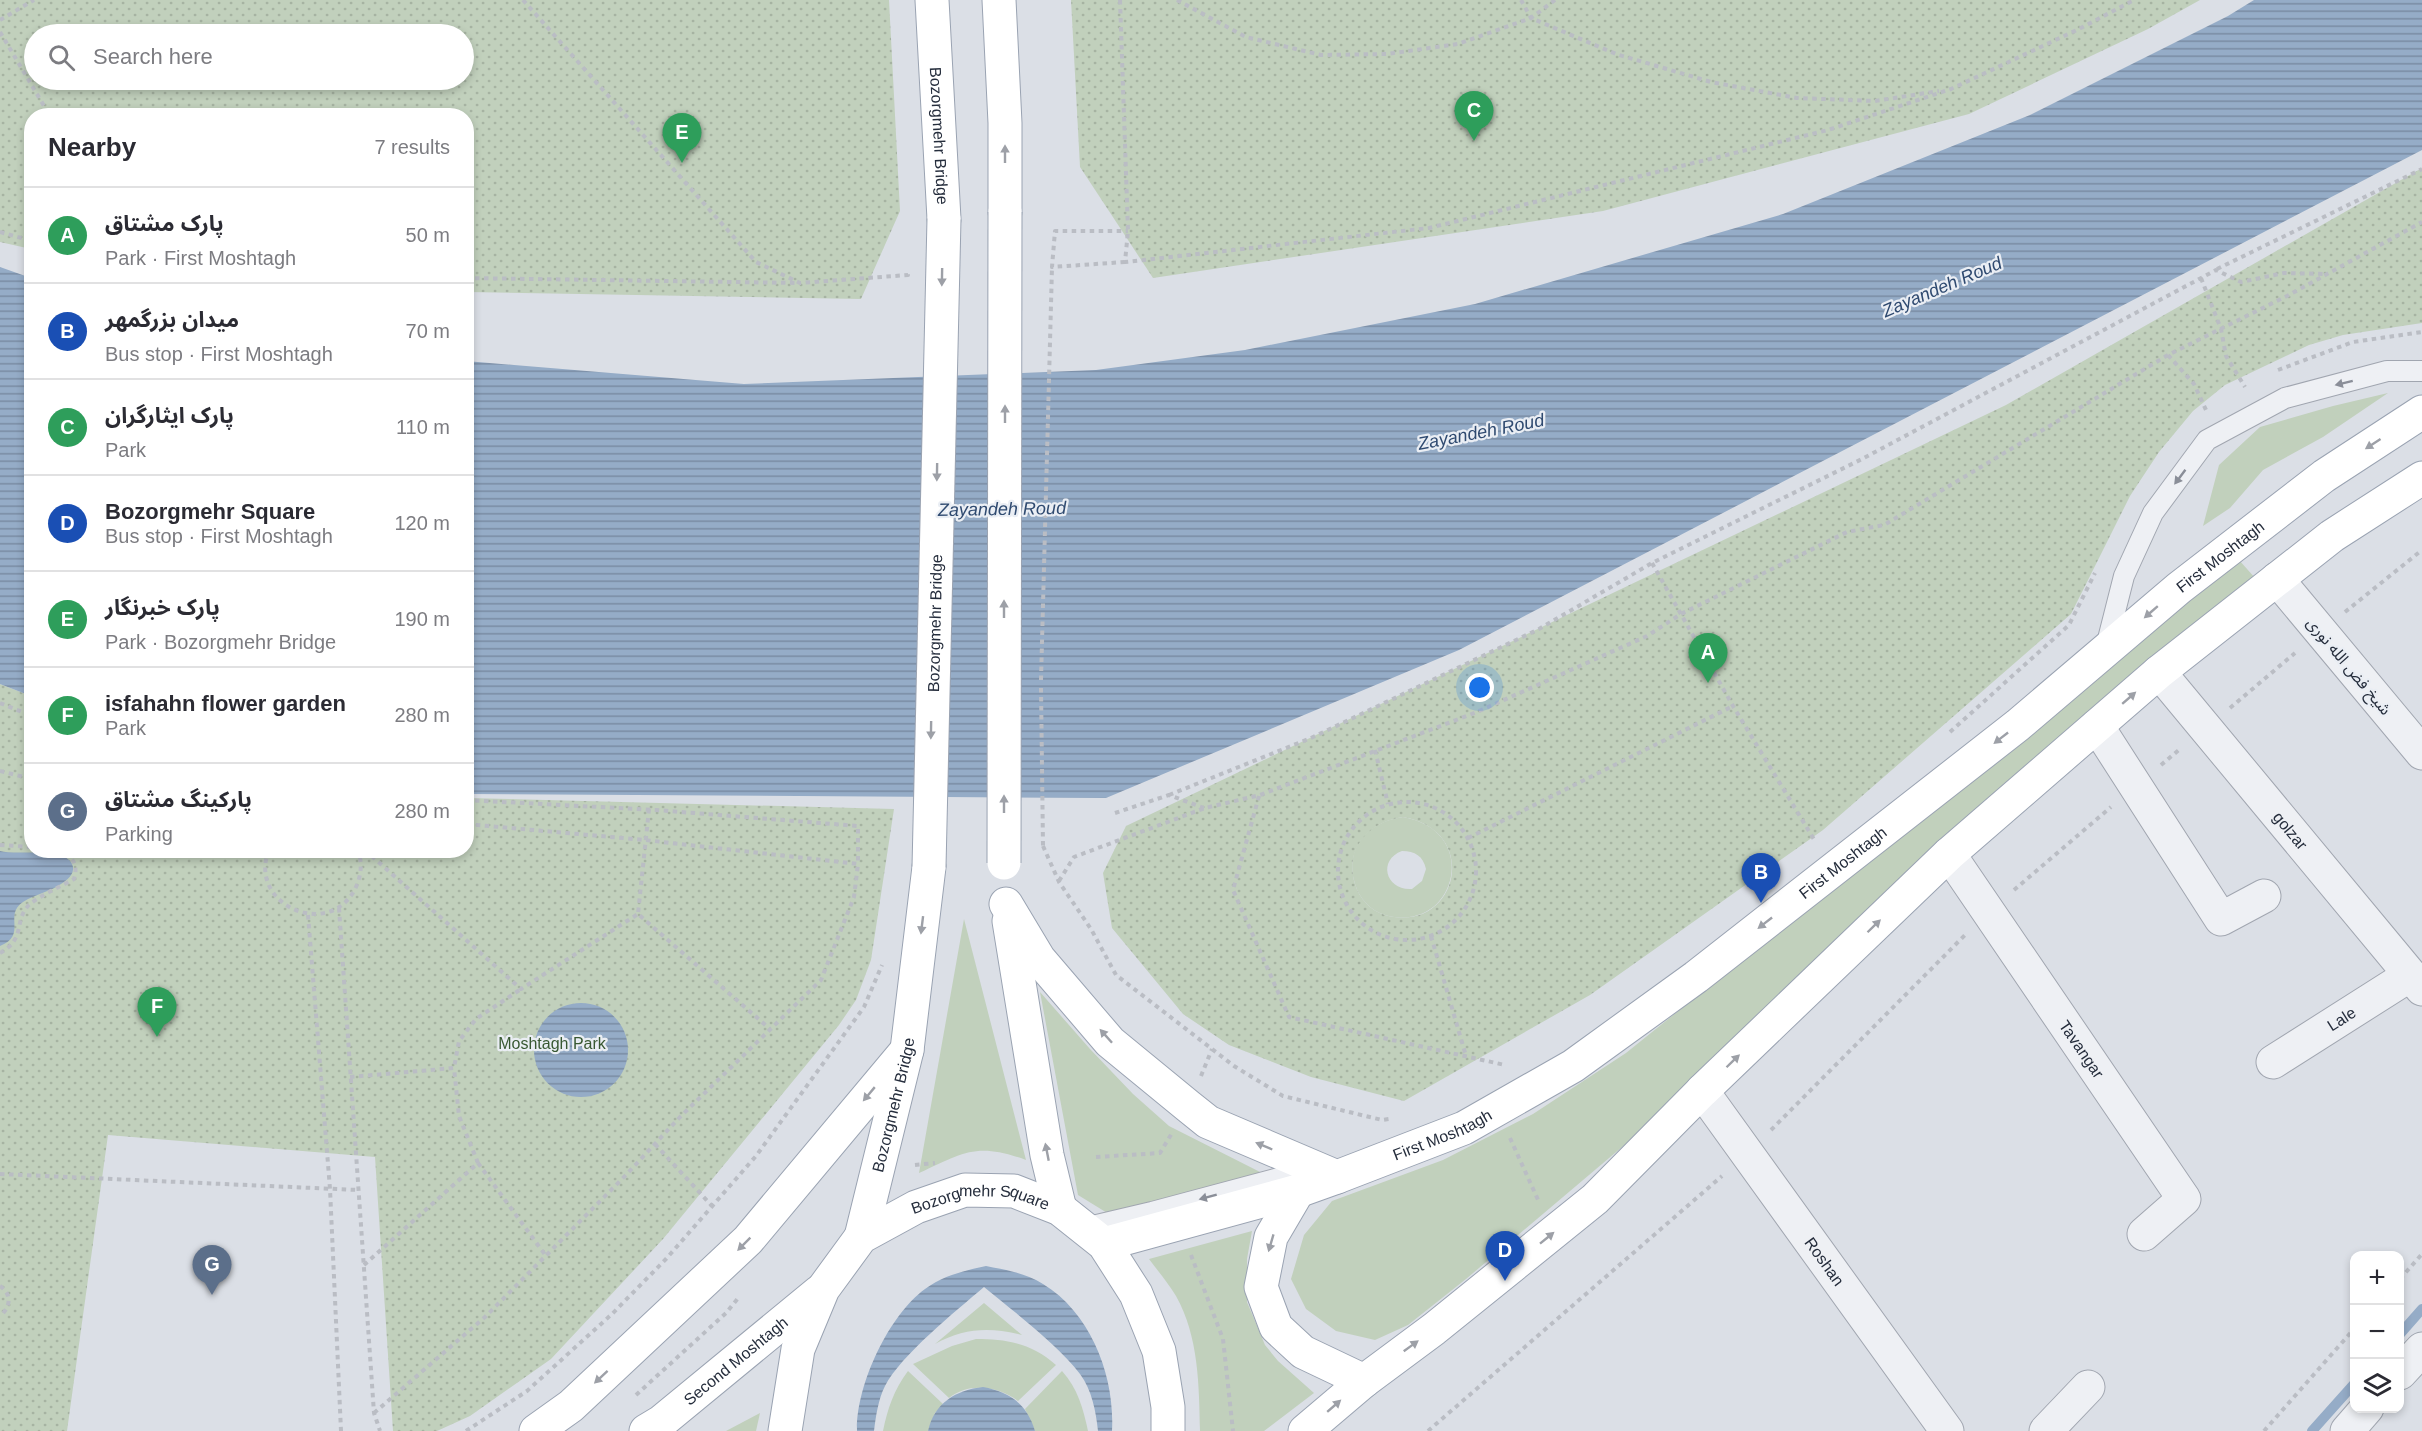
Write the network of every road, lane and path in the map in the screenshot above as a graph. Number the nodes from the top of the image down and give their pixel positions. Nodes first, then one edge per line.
1 (34, 0) edge
2 (524, 0) edge
3 (932, 0) edge
4 (999, 0) edge
5 (1120, 0) edge
6 (1177, 0) edge
7 (1521, 0) edge
8 (1555, 0) edge
9 (2134, 0) edge
10 (1531, 18) junction
11 (0, 20) edge
12 (0, 32) edge
13 (24, 72) edge
14 (1951, 89) junction
15 (35, 90) edge
16 (45, 108) edge
17 (2422, 169) edge
18 (2422, 222) edge
19 (1128, 231) junction
20 (0, 232) edge
21 (24, 239) edge
22 (1125, 262) junction
23 (1052, 267) junction
24 (2217, 270) junction
25 (2327, 274) junction
26 (908, 275) dead end
27 (474, 278) edge
28 (2201, 278) junction
29 (800, 283) junction
30 (2221, 329) junction
31 (2168, 355) junction
32 (2422, 371) edge
33 (2245, 387) dead end
34 (2422, 412) edge
35 (2207, 413) dead end
36 (2420, 485) edge
37 (2422, 550) edge
38 (1652, 563) junction
39 (2277, 579) junction
40 (1681, 614) junction
41 (2069, 625) dead end
42 (2321, 631) junction
43 (2105, 652) junction
44 (2159, 672) junction
45 (0, 703) edge
46 (1733, 706) junction
47 (24, 713) edge
48 (2097, 726) junction
49 (2206, 729) junction
50 (1945, 737) dead end
51 (1375, 750) junction
52 (2422, 753) edge
53 (0, 771) edge
54 (24, 777) edge
55 (2135, 786) junction
56 (1169, 795) junction
57 (1260, 795) junction
58 (474, 800) edge
59 (1388, 804) junction
60 (1205, 808) junction
61 (649, 809) junction
62 (1114, 813) dead end
63 (474, 825) edge
64 (1468, 838) junction
65 (645, 840) junction
66 (0, 845) edge
67 (24, 846) edge
68 (1820, 850) dead end
69 (1949, 854) junction
70 (73, 858) edge
71 (266, 858) edge
72 (359, 858) edge
73 (373, 858) edge
74 (858, 864) junction
75 (1059, 882) junction
76 (2264, 896) dead end
77 (1006, 904) junction
78 (339, 908) junction
79 (1988, 912) junction
80 (638, 914) junction
81 (308, 915) junction
82 (1431, 936) junction
83 (0, 953) edge
84 (885, 958) dead end
85 (2416, 982) edge
86 (521, 989) junction
87 (770, 1029) junction
88 (907, 1050) junction
89 (1467, 1056) junction
90 (2273, 1062) dead end
91 (1514, 1067) dead end
92 (454, 1068) junction
93 (350, 1077) junction
94 (1702, 1091) junction
95 (1497, 1110) junction
96 (1391, 1119) dead end
97 (655, 1144) junction
98 (1160, 1153) dead end
99 (1747, 1154) junction
100 (1096, 1156) dead end
101 (478, 1163) junction
102 (0, 1174) edge
103 (1320, 1183) junction
104 (330, 1189) junction
105 (358, 1190) junction
106 (712, 1206) junction
107 (1082, 1227) junction
108 (1553, 1233) junction
109 (2144, 1234) dead end
110 (861, 1237) junction
111 (1189, 1249) dead end
112 (2422, 1254) edge
113 (546, 1256) junction
114 (364, 1264) junction
115 (2404, 1274) edge
116 (0, 1286) edge
117 (823, 1289) junction
118 (0, 1316) edge
119 (2350, 1335) edge
120 (2422, 1349) edge
121 (2404, 1369) edge
122 (1364, 1381) junction
123 (2088, 1387) dead end
124 (374, 1413) junction
125 (2363, 1413) edge
126 (341, 1431) edge
127 (380, 1431) edge
128 (466, 1431) edge
129 (536, 1431) edge
130 (646, 1431) edge
131 (785, 1431) edge
132 (1168, 1431) edge
133 (1233, 1431) edge
134 (1305, 1431) edge
135 (1428, 1431) edge
136 (1947, 1431) edge
137 (2046, 1431) edge
138 (2264, 1431) edge
139 (2347, 1431) edge

1 - 11 path
2 - 29 path
3 -> 88 main road, Bozorgmehr Bridge, bridge
77 -> 4 main road, bridge
5 - 19 path
6 - 10 path
7 - 10 path
8 - 10 path
9 - 14 path
10 - 14 path
12 - 13 path
14 - 22 path
15 - 16 path
17 - 24 path
18 - 25 path
19 - 22 path
19 - 23 path
20 - 21 path
22 - 23 path
23 - 75 path, bridge
24 - 25 path
24 - 28 path
25 - 30 path
26 - 29 path
27 - 29 path
28 - 30 path
28 - 38 path
30 - 31 path
30 - 33 path
31 - 35 path
31 - 40 path
32 -> 43 lane
34 -> 43 main road, First Moshtagh
36 - 39 main road
37 - 42 path
38 - 40 path
38 - 56 path
39 - 42 street, شیخ فض الله نوری
39 - 44 main road
40 - 46 path
40 - 51 path
41 - 50 path
42 - 49 path
42 - 52 street, شیخ فض الله نوری
43 -> 95 main road, First Moshtagh
48 -> 44 main road
44 - 49 street, golzar
45 - 47 path
46 - 64 path
46 - 68 path
48 - 55 street
48 - 69 main road
49 - 55 path
49 - 85 street, golzar
51 - 57 path
51 - 59 path
53 - 54 path
55 - 76 street
55 - 79 path
56 - 60 path
56 - 62 path
57 - 60 path
57 - 89 path
58 - 61 path
59 - 64 path
59 - 82 path
60 - 75 path
61 - 65 path
61 - 74 path
63 - 65 path
64 - 82 path
65 - 74 path
65 - 80 path
66 - 67 path
69 - 79 street, Tavangar
94 -> 69 main road
70 - 83 path
71 - 81 path
72 - 78 path
73 - 86 path
74 - 87 path
75 - 96 path
103 -> 77 main road
107 -> 77 main road
78 - 81 path
78 - 93 path
79 - 99 path
79 - 109 street, Tavangar
80 - 86 path
80 - 87 path
81 - 104 path
82 - 89 path
84 - 106 path
85 - 90 street, Lale
86 - 92 path
87 - 97 path
88 - 110 main road, Bozorgmehr Bridge
88 -> 129 main road
89 - 91 path
92 - 93 path
92 - 101 path
93 - 105 path
94 - 99 street, Roshan
94 - 108 main road
95 - 103 main road, First Moshtagh
95 - 108 path
97 - 106 path
97 - 113 path
98 - 100 path
99 - 135 path
99 - 136 street, Roshan
101 - 113 path
101 - 114 path
102 - 104 path
103 -> 107 main road, First Moshtagh
103 -> 122 main road
104 - 105 path
104 - 126 path
105 - 114 path
106 - 128 path
107 - 110 main road, Bozorgmehr Square
107 - 132 main road
122 -> 108 main road
110 - 117 main road, Bozorgmehr Square
111 - 133 path
112 - 115 path
113 - 124 path
114 - 124 path
116 - 118 path
117 - 130 main road, Second Moshtagh
117 - 131 main road, Bozorgmehr Square
119 - 138 path
120 - 121 street
134 -> 122 main road
123 - 137 street
124 - 127 path
125 - 139 street

